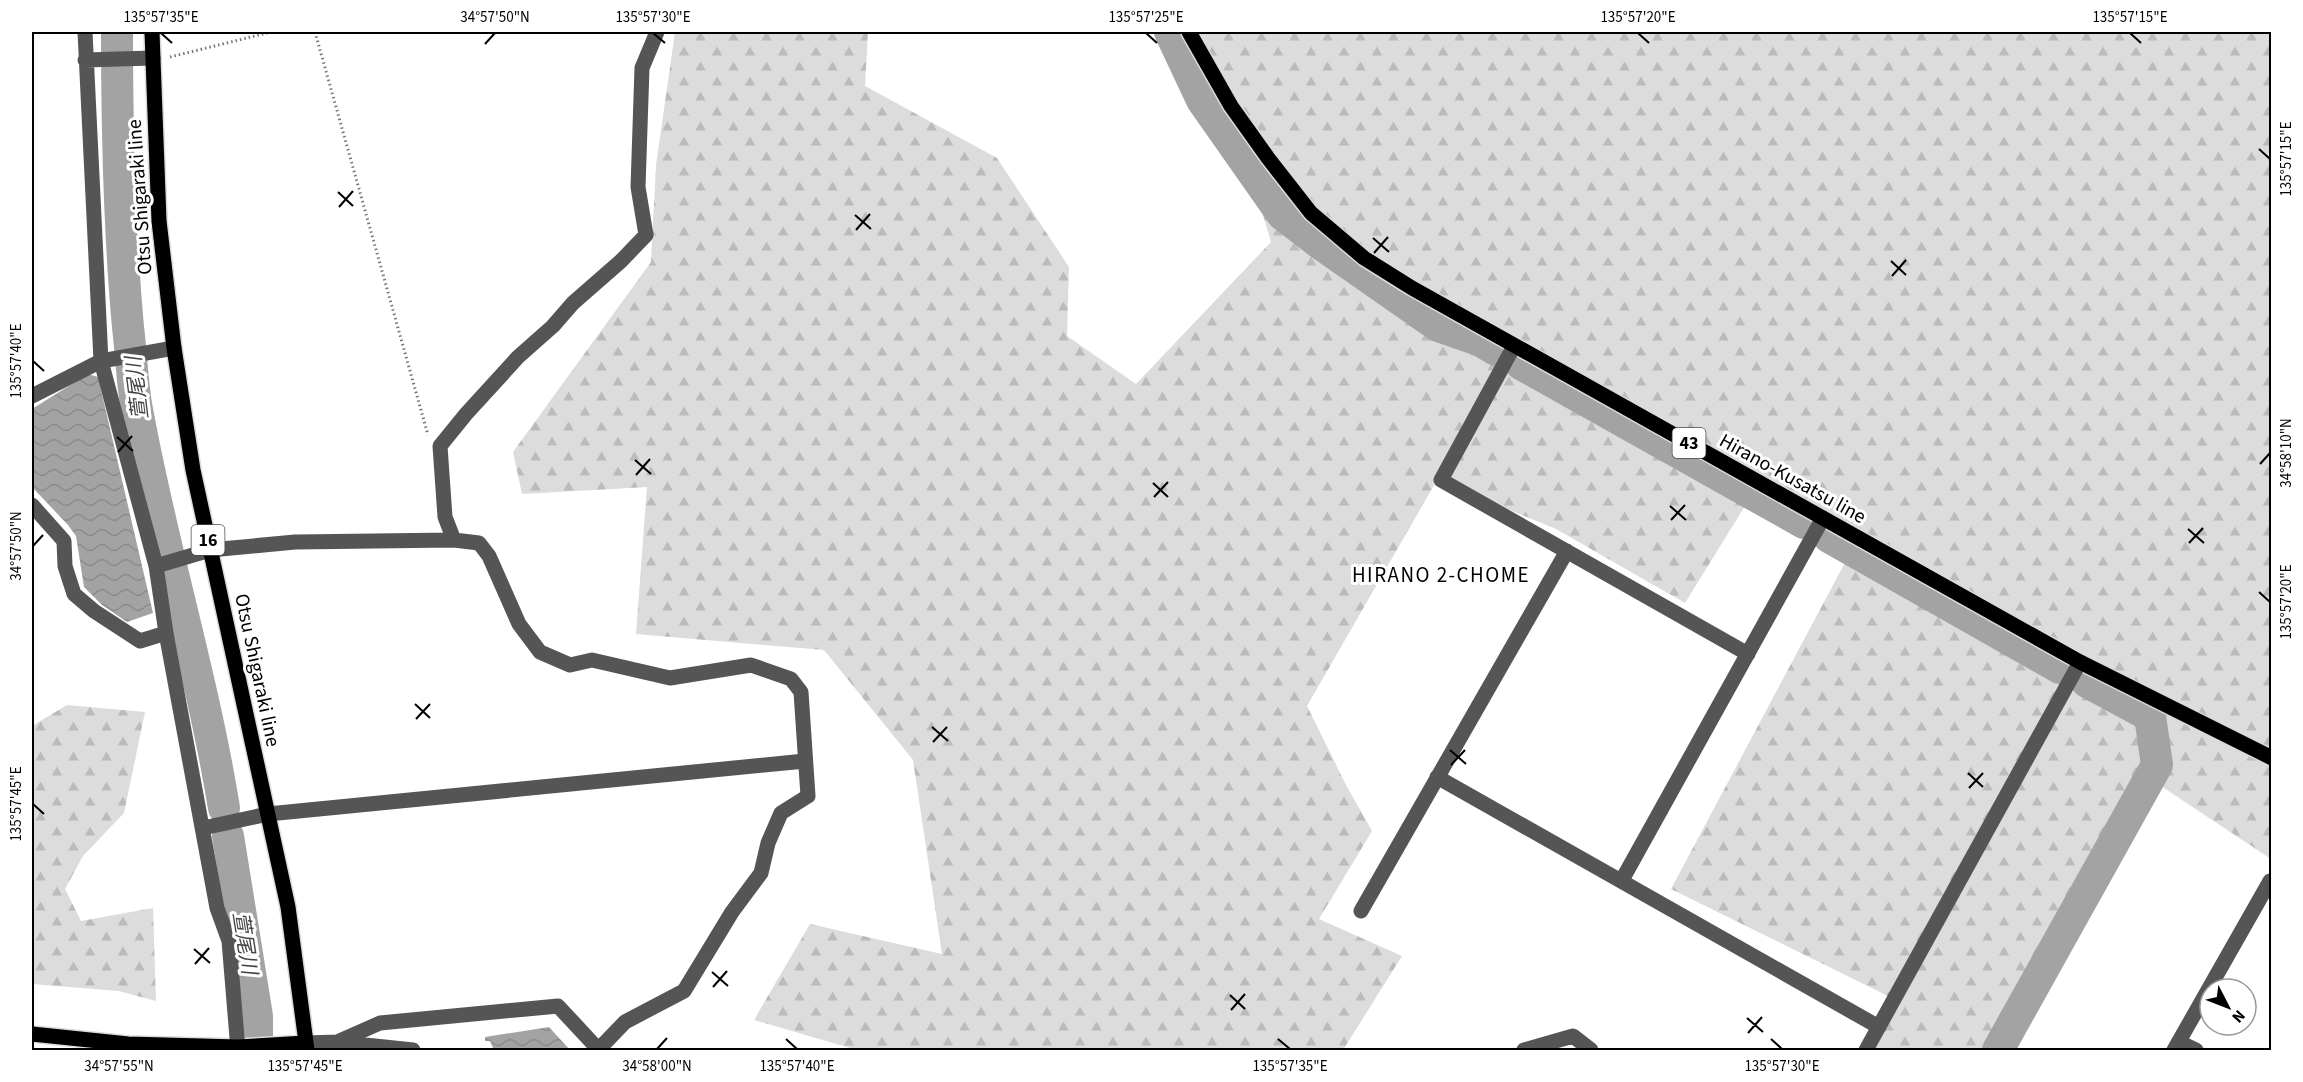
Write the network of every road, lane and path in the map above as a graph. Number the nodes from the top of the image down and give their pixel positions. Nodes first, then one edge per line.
1 (85, 32) edge
2 (152, 32) edge
3 (270, 32) edge
4 (315, 32) edge
5 (657, 32) edge
6 (1189, 32) edge
7 (147, 58) junction
8 (90, 59) junction
9 (1515, 346) junction
10 (174, 348) junction
11 (108, 360) junction
12 (32, 396) edge
13 (440, 446) junction
14 (32, 505) edge
15 (1823, 518) junction
16 (454, 540) junction
17 (210, 550) junction
18 (1567, 551) junction
19 (157, 566) junction
20 (166, 633) junction
21 (1748, 654) junction
22 (2080, 662) junction
23 (2271, 758) edge
24 (805, 761) junction
25 (1437, 777) junction
26 (261, 816) junction
27 (208, 827) junction
28 (1622, 880) junction
29 (2270, 881) dead end
30 (1361, 911) dead end
31 (1879, 1027) junction
32 (32, 1035) edge
33 (337, 1042) junction
34 (2177, 1046) edge
35 (307, 1047) edge
36 (239, 1048) edge
37 (413, 1050) edge
38 (598, 1050) edge
39 (1524, 1050) edge
40 (1590, 1050) edge
41 (1866, 1050) edge
42 (2196, 1050) edge

1 - 8 street
2 - 7 main road, Otsu Shigaraki line / 16
3 - 7 path
4 - 13 path
5 - 13 street
6 - 9 main road, Hirano-Kusatsu line / 43
7 - 8 street
7 - 10 main road, Otsu Shigaraki line / 16
8 - 11 street
9 - 15 main road, Hirano-Kusatsu line / 43
9 - 18 street
10 - 11 street
10 - 17 main road, Otsu Shigaraki line / 16
11 - 12 street
11 - 19 street
13 - 16 street
14 - 20 street
15 - 21 street
15 - 22 main road, Hirano-Kusatsu line / 43
16 - 17 street
16 - 24 street
17 - 19 street
17 - 26 main road, Otsu Shigaraki line / 16
18 - 21 street
18 - 25 street
19 - 20 street
20 - 27 street
21 - 28 street
22 - 23 main road, Hirano-Kusatsu line / 43
22 - 31 street
24 - 26 street
24 - 38 street
25 - 28 street
25 - 30 street
26 - 27 street
26 - 35 main road, Otsu Shigaraki line / 16
27 - 36 street
28 - 31 street
29 - 34 street
31 - 41 street
32 - 36 main road
33 - 35 street
33 - 37 street
33 - 38 street
34 - 42 street
35 - 36 main road
39 - 40 street

